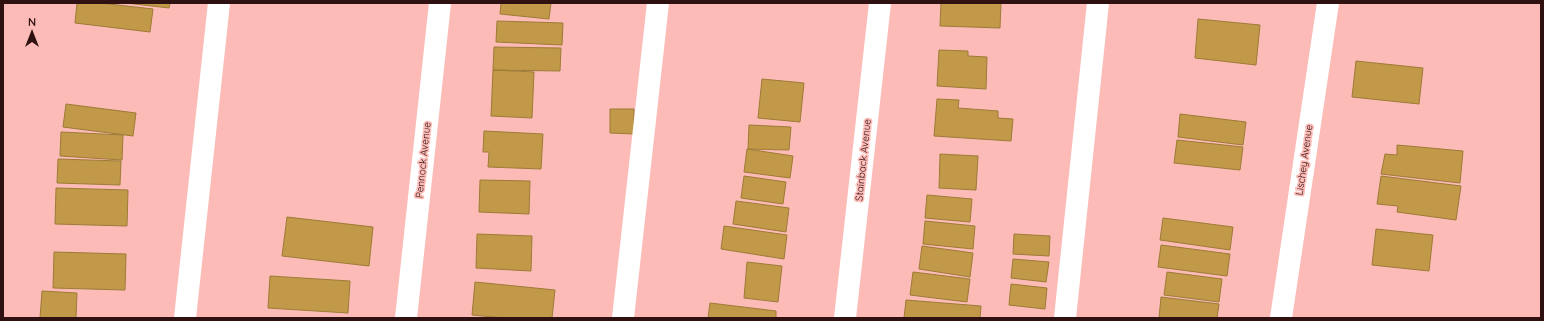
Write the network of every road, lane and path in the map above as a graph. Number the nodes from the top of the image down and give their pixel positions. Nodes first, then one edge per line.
1 (219, 3) edge
2 (440, 3) edge
3 (658, 3) edge
4 (880, 3) edge
5 (1098, 3) edge
6 (1328, 3) edge
7 (185, 318) edge
8 (406, 318) edge
9 (623, 318) edge
10 (845, 318) edge
11 (1065, 318) edge
12 (1281, 318) edge

1 - 7 street
2 - 8 street, Pennock Avenue
3 - 9 street
4 - 10 street, Stainback Avenue
5 - 11 street
6 - 12 street, Lischey Avenue

